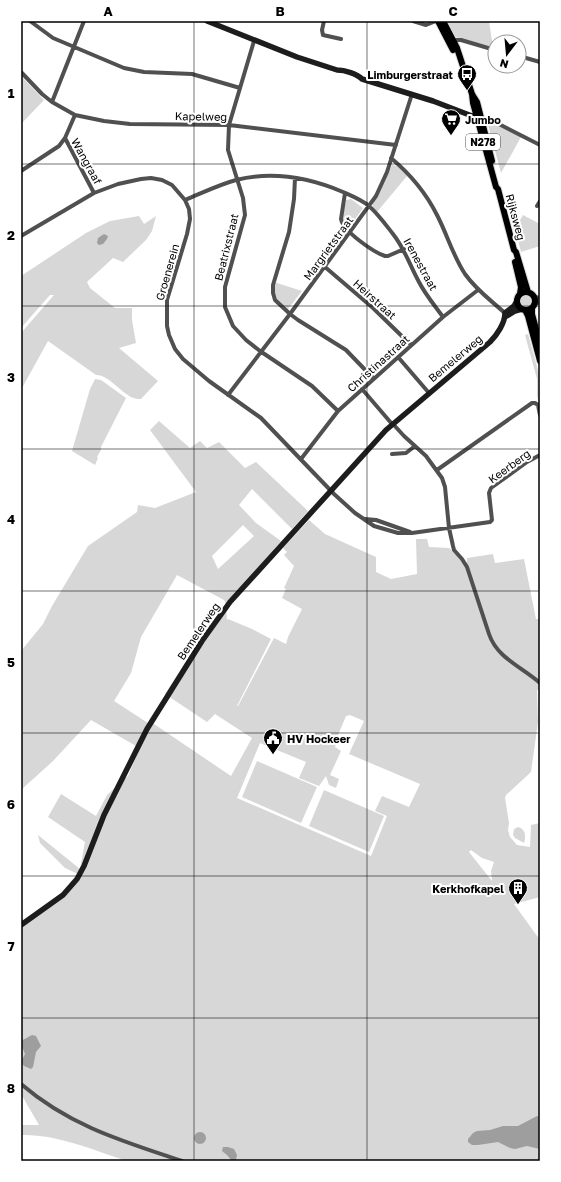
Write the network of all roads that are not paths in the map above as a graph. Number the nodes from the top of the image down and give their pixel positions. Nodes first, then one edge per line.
1 (30, 21) edge
2 (84, 21) edge
3 (207, 21) edge
4 (324, 21) edge
5 (413, 21) edge
6 (436, 21) edge
7 (443, 21) edge
8 (341, 39) dead end
9 (254, 41) junction
10 (454, 41) junction
11 (74, 47) junction
12 (487, 48) edge
13 (527, 58) edge
14 (460, 61) junction
15 (540, 62) edge
16 (21, 72) edge
17 (240, 88) junction
18 (412, 94) junction
19 (52, 102) junction
20 (75, 114) junction
21 (480, 116) junction
22 (489, 119) dead end
23 (229, 125) junction
24 (64, 138) junction
25 (396, 144) junction
26 (540, 145) edge
27 (391, 158) junction
28 (21, 171) edge
29 (295, 178) junction
30 (238, 180) junction
31 (94, 192) junction
32 (345, 193) junction
33 (185, 200) junction
34 (540, 201) edge
35 (370, 206) junction
36 (537, 206) dead end
37 (350, 234) junction
38 (21, 236) edge
39 (404, 249) junction
40 (514, 250) junction
41 (325, 267) junction
42 (478, 290) junction
43 (528, 292) junction
44 (520, 294) junction
45 (537, 297) edge
46 (517, 302) junction
47 (536, 305) edge
48 (524, 310) junction
49 (290, 314) junction
50 (506, 315) junction
51 (443, 317) junction
52 (540, 344) edge
53 (411, 345) junction
54 (260, 351) junction
55 (398, 357) junction
56 (540, 361) edge
57 (373, 378) junction
58 (362, 389) junction
59 (429, 393) junction
60 (228, 395) junction
61 (338, 411) junction
62 (540, 414) edge
63 (392, 424) junction
64 (415, 446) junction
65 (392, 454) dead end
66 (540, 455) edge
67 (301, 459) junction
68 (437, 470) junction
69 (330, 490) junction
70 (449, 528) junction
71 (540, 683) edge
72 (21, 925) edge
73 (21, 1084) edge
74 (182, 1161) edge

1 - 11 street
2 - 11 street
3 - 9 street
4 - 8 street
5 - 6 street
6 - 14 main road, Rijksweg / N278
7 - 10 main road, Rijksweg / N278
9 - 17 street, Beatrixstraat
9 - 18 street
10 - 12 street
10 - 14 main road, Rijksweg / N278
11 - 17 street
11 - 19 street
13 - 15 street
14 - 21 main road, Rijksweg / N278
16 - 19 street, Kapelweg
17 - 23 street, Beatrixstraat
18 - 21 street
18 - 25 street, Margrietstraat
19 - 20 street, Kapelweg
20 - 23 street, Kapelweg
20 - 24 street
21 - 40 main road, Rijksweg / N278
22 - 26 street
23 - 25 street, Kapelweg
23 - 30 street, Beatrixstraat
24 - 28 street
24 - 31 street, Wangraaf
25 - 27 street, Margrietstraat
27 - 35 street, Margrietstraat
27 - 42 street
29 - 30 street, Irenestraat
29 - 32 street, Irenestraat
29 - 49 street
30 - 33 street, Irenestraat
30 - 54 street, Beatrixstraat
31 - 33 street, Groenerein
31 - 38 street, Groenerein
32 - 35 street, Irenestraat
32 - 37 street
33 - 60 street, Groenerein
34 - 36 street
35 - 37 street, Margrietstraat
35 - 39 street, Irenestraat
37 - 39 street
37 - 41 street, Margrietstraat
39 - 51 street, Irenestraat
40 - 43 main road, Rijksweg / N278
40 - 44 main road, Rijksweg / N278
41 - 49 street, Margrietstraat
41 - 53 street, Heirstraat
42 - 50 street
42 - 51 street, Christinastraat
43 - 44 main road
43 - 45 main road
44 - 46 main road, N278
45 - 47 main road
46 - 48 main road
46 - 50 street, Bemelerweg
47 - 48 main road
47 - 52 main road
48 - 50 street
48 - 56 main road
49 - 54 street, Margrietstraat
49 - 57 street
50 - 59 street, Bemelerweg
51 - 53 street, Christinastraat
53 - 55 street, Christinastraat
54 - 60 street, Margrietstraat
54 - 61 street, Beatrixstraat
55 - 57 street, Christinastraat
55 - 59 street, Bemelerweg
57 - 58 street, Christinastraat
58 - 61 street, Christinastraat
58 - 63 street
59 - 63 street, Bemelerweg
60 - 67 street, Groenerein
61 - 67 street, Christinastraat
62 - 68 street
63 - 64 street
63 - 69 street, Bemelerweg
64 - 65 street
64 - 68 street
66 - 70 street, Keerberg
67 - 69 street, Groenerein
68 - 70 street
69 - 70 street, Groenerein
69 - 72 street, Bemelerweg
70 - 71 street
73 - 74 street

